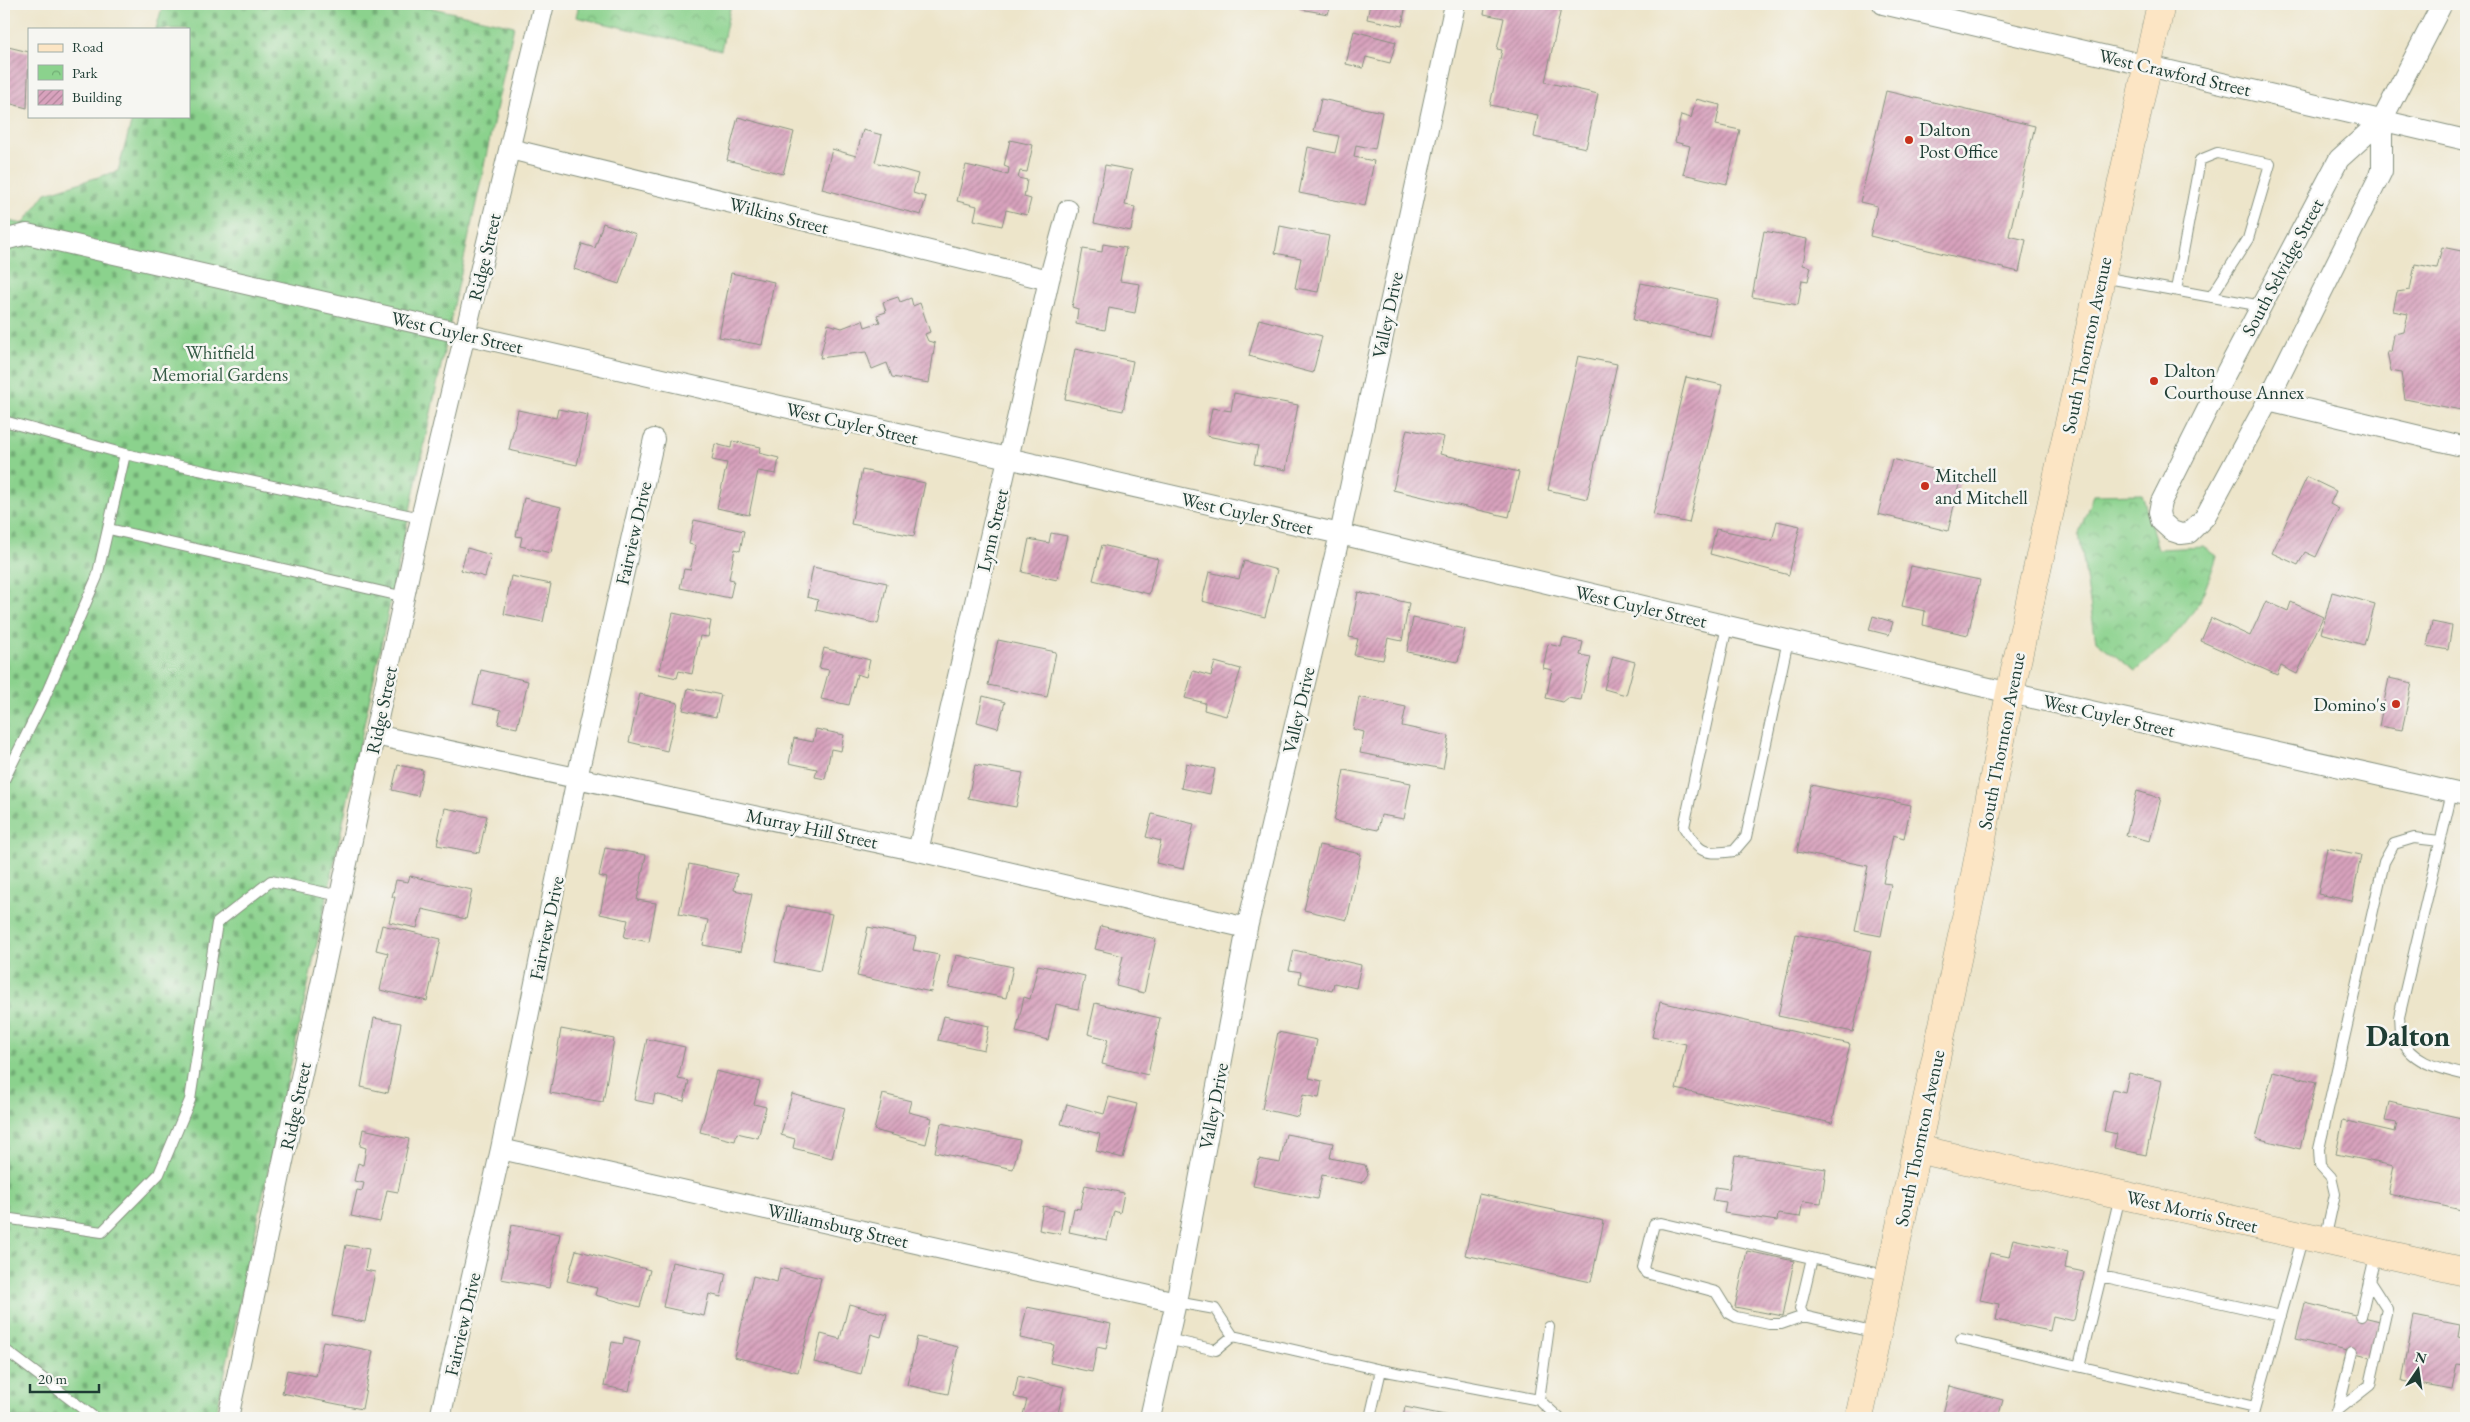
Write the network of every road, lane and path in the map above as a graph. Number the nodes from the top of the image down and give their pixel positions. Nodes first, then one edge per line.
1 (544, 4) edge
2 (1455, 4) edge
3 (1883, 4) edge
4 (2161, 4) edge
5 (2442, 4) edge
6 (2147, 65) junction
7 (2382, 120) junction
8 (2466, 140) edge
9 (510, 149) junction
10 (1068, 210) dead end
11 (4, 231) edge
12 (27, 234) junction
13 (4, 240) edge
14 (2101, 277) junction
15 (1049, 280) junction
16 (2176, 290) junction
17 (2211, 297) junction
18 (2262, 306) junction
19 (465, 334) junction
20 (2268, 400) junction
21 (4, 421) edge
22 (654, 439) dead end
23 (2466, 447) edge
24 (125, 454) junction
25 (1008, 458) junction
26 (421, 518) junction
27 (109, 530) junction
28 (1340, 534) junction
29 (405, 597) junction
30 (1727, 626) junction
31 (1788, 640) junction
32 (2010, 693) junction
33 (375, 735) junction
34 (577, 778) junction
35 (4, 780) edge
36 (2459, 793) edge
37 (2440, 841) junction
38 (918, 851) junction
39 (340, 896) junction
40 (1247, 928) junction
41 (2466, 1076) edge
42 (501, 1149) junction
43 (1917, 1149) junction
44 (2120, 1195) junction
45 (4, 1218) edge
46 (2314, 1238) junction
47 (2376, 1252) junction
48 (1812, 1258) junction
49 (2466, 1272) edge
50 (1890, 1276) junction
51 (2101, 1276) junction
52 (2369, 1281) junction
53 (1176, 1302) junction
54 (1804, 1316) junction
55 (2281, 1316) junction
56 (2361, 1316) dead end
57 (1549, 1327) dead end
58 (1877, 1333) junction
59 (1234, 1336) junction
60 (1166, 1339) junction
61 (1961, 1339) dead end
62 (4, 1349) edge
63 (2352, 1352) dead end
64 (2079, 1366) junction
65 (1381, 1370) junction
66 (1539, 1400) junction
67 (2255, 1407) junction
68 (2337, 1414) edge
69 (95, 1418) edge
70 (228, 1418) edge
71 (440, 1418) edge
72 (1150, 1418) edge
73 (1370, 1418) edge
74 (1559, 1418) edge
75 (1859, 1418) edge
76 (2252, 1418) edge

1 - 9 street, Ridge Street
2 - 28 street, Valley Drive
3 - 6 street, West Crawford Street
4 - 6 main road, South Thornton Avenue
5 - 7 street
6 - 7 street, West Crawford Street
6 - 14 main road, South Thornton Avenue
7 - 8 street, West Crawford Street
7 - 18 street, South Selvidge Street
7 - 20 street, South Selvidge Street
9 - 15 street, Wilkins Street
9 - 19 street, Ridge Street
10 - 15 street, Lynn Street
11 - 12 lane
12 - 13 street
12 - 19 street, West Cuyler Street
14 - 16 lane
14 - 32 main road, South Thornton Avenue
15 - 25 street, Lynn Street
16 - 17 lane
16 - 17 lane
17 - 18 lane
18 - 20 street, South Selvidge Street
19 - 25 street, West Cuyler Street
19 - 26 street, Ridge Street
20 - 23 street
21 - 24 lane
22 - 34 street, Fairview Drive
24 - 26 lane
24 - 27 lane
25 - 28 street, West Cuyler Street
25 - 38 street, Lynn Street
26 - 29 street, Ridge Street
27 - 29 lane
27 - 35 lane
28 - 30 street, West Cuyler Street
28 - 40 street, Valley Drive
29 - 33 street, Ridge Street
30 - 31 street, West Cuyler Street
30 - 31 lane
31 - 32 street, West Cuyler Street
32 - 36 street, West Cuyler Street
32 - 43 main road, South Thornton Avenue
33 - 34 street, Murray Hill Street
33 - 39 street, Ridge Street
34 - 38 street, Murray Hill Street
34 - 42 street, Fairview Drive
36 - 37 lane
37 - 41 lane
37 - 46 lane
38 - 40 street, Murray Hill Street
39 - 45 lane
39 - 70 street, Ridge Street
40 - 53 street, Valley Drive
42 - 53 street, Williamsburg Street
42 - 71 street, Fairview Drive
43 - 44 main road, West Morris Street
43 - 50 main road, South Thornton Avenue
44 - 46 main road, West Morris Street
44 - 51 lane
46 - 47 main road, West Morris Street
46 - 55 lane
47 - 49 main road, West Morris Street
47 - 52 lane
48 - 50 lane
48 - 54 lane
48 - 54 lane
50 - 58 main road, South Thornton Avenue
51 - 55 lane
51 - 64 lane
52 - 56 lane
52 - 68 lane
53 - 59 lane
53 - 60 street, Valley Drive
54 - 58 lane
55 - 67 lane
57 - 66 lane
58 - 75 main road, South Thornton Avenue
59 - 60 lane
59 - 65 lane
60 - 72 street, Valley Drive
61 - 64 lane
62 - 69 lane
63 - 68 lane
64 - 67 lane
65 - 66 lane
65 - 73 lane
66 - 74 lane
67 - 76 lane

